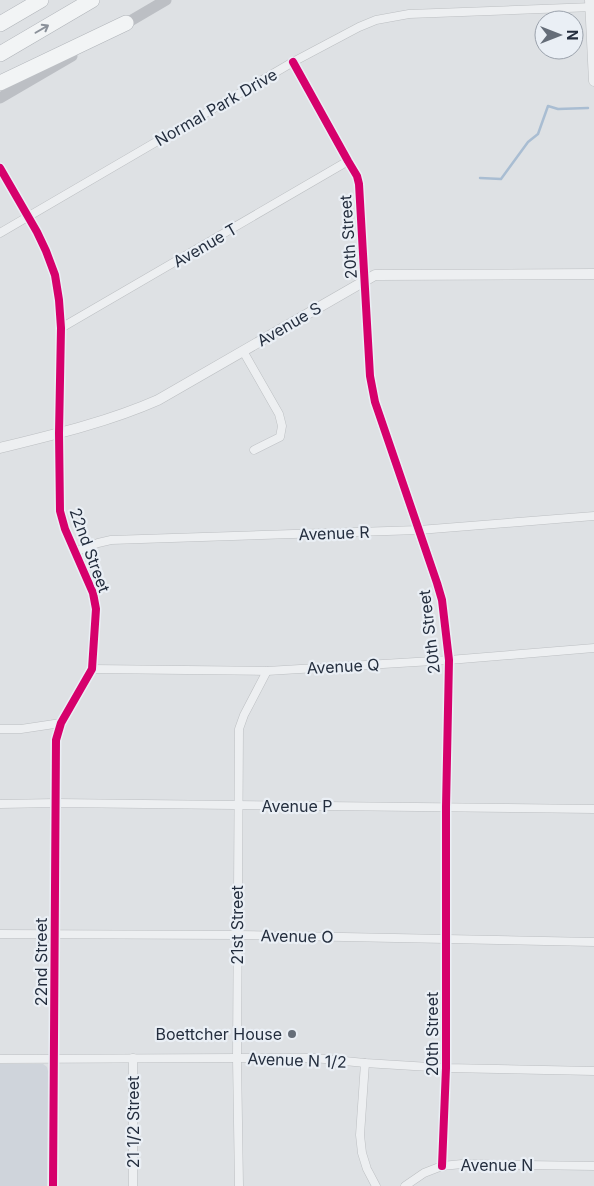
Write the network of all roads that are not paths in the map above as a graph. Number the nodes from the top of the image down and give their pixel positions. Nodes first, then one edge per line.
1 (41, 0) edge
2 (92, 0) edge
3 (166, 0) edge
4 (592, 5) edge
5 (126, 23) junction
6 (0, 24) edge
7 (0, 54) edge
8 (292, 62) junction
9 (594, 81) edge
10 (0, 82) edge
11 (0, 98) edge
12 (348, 161) junction
13 (0, 168) edge
14 (28, 217) junction
15 (0, 233) edge
16 (594, 274) edge
17 (365, 281) junction
18 (61, 328) junction
19 (243, 350) junction
20 (59, 433) junction
21 (0, 448) edge
22 (254, 450) dead end
23 (594, 516) edge
24 (419, 530) junction
25 (75, 552) junction
26 (594, 648) edge
27 (449, 660) junction
28 (92, 669) junction
29 (268, 671) junction
30 (61, 723) junction
31 (0, 729) edge
32 (0, 804) edge
33 (56, 804) junction
34 (239, 806) junction
35 (446, 807) junction
36 (594, 809) edge
37 (0, 934) edge
38 (55, 934) junction
39 (237, 935) junction
40 (445, 938) junction
41 (594, 942) edge
42 (134, 1058) junction
43 (237, 1058) junction
44 (0, 1059) edge
45 (54, 1059) junction
46 (365, 1063) junction
47 (446, 1068) junction
48 (594, 1071) edge
49 (442, 1166) junction
50 (594, 1166) edge
51 (53, 1186) edge
52 (134, 1186) edge
53 (239, 1186) edge
54 (376, 1186) edge
55 (405, 1186) edge

1 - 6 highway
7 -> 2 highway
3 - 5 main road
4 - 8 street, Normal Park Drive
4 - 9 street
5 - 10 highway
5 - 11 main road
8 - 12 street, 20th Street
8 - 14 street, Normal Park Drive
12 - 17 street, 20th Street
12 - 18 street, Avenue T
13 - 14 street, 22nd Street
14 - 15 street, Normal Park Drive
14 - 18 street, 22nd Street
16 - 17 street, Avenue S
17 - 19 street, Avenue S
17 - 24 street, 20th Street
18 - 20 street, 22nd Street
19 - 20 street, Avenue S
19 - 22 street
20 - 21 street, Avenue S
20 - 25 street, 22nd Street
23 - 24 street, Avenue R
24 - 25 street, Avenue R
24 - 27 street, 20th Street
25 - 28 street, 22nd Street
26 - 27 street, Avenue Q
27 - 29 street, Avenue Q
27 - 35 street, 20th Street
28 - 29 street, Avenue Q
28 - 30 street, 22nd Street
29 - 34 street, 21st Street
30 - 31 street
30 - 33 street, 22nd Street
32 - 33 street, Avenue P
33 - 34 street, Avenue P
33 - 38 street, 22nd Street
34 - 35 street, Avenue P
34 - 39 street, 21st Street
35 - 36 street, Avenue P
35 - 40 street, 20th Street
37 - 38 street, Avenue O
38 - 39 street, Avenue O
38 - 45 street, 22nd Street
39 - 40 street, Avenue O
39 - 43 street, 21st Street
40 - 41 street, Avenue O
40 - 47 street, 20th Street
42 - 43 street, Avenue N 1/2
42 - 45 street, Avenue N 1/2
42 - 52 street, 21 1/2 Street
43 - 46 street, Avenue N 1/2
43 - 53 street, 21st Street
44 - 45 street, Avenue N 1/2
45 - 51 street, 22nd Street
46 - 47 street, Avenue N 1/2
46 - 54 street
47 - 48 street, Avenue N 1/2
47 - 49 street, 20th Street
49 - 50 street, Avenue N
49 - 55 street, Avenue N

